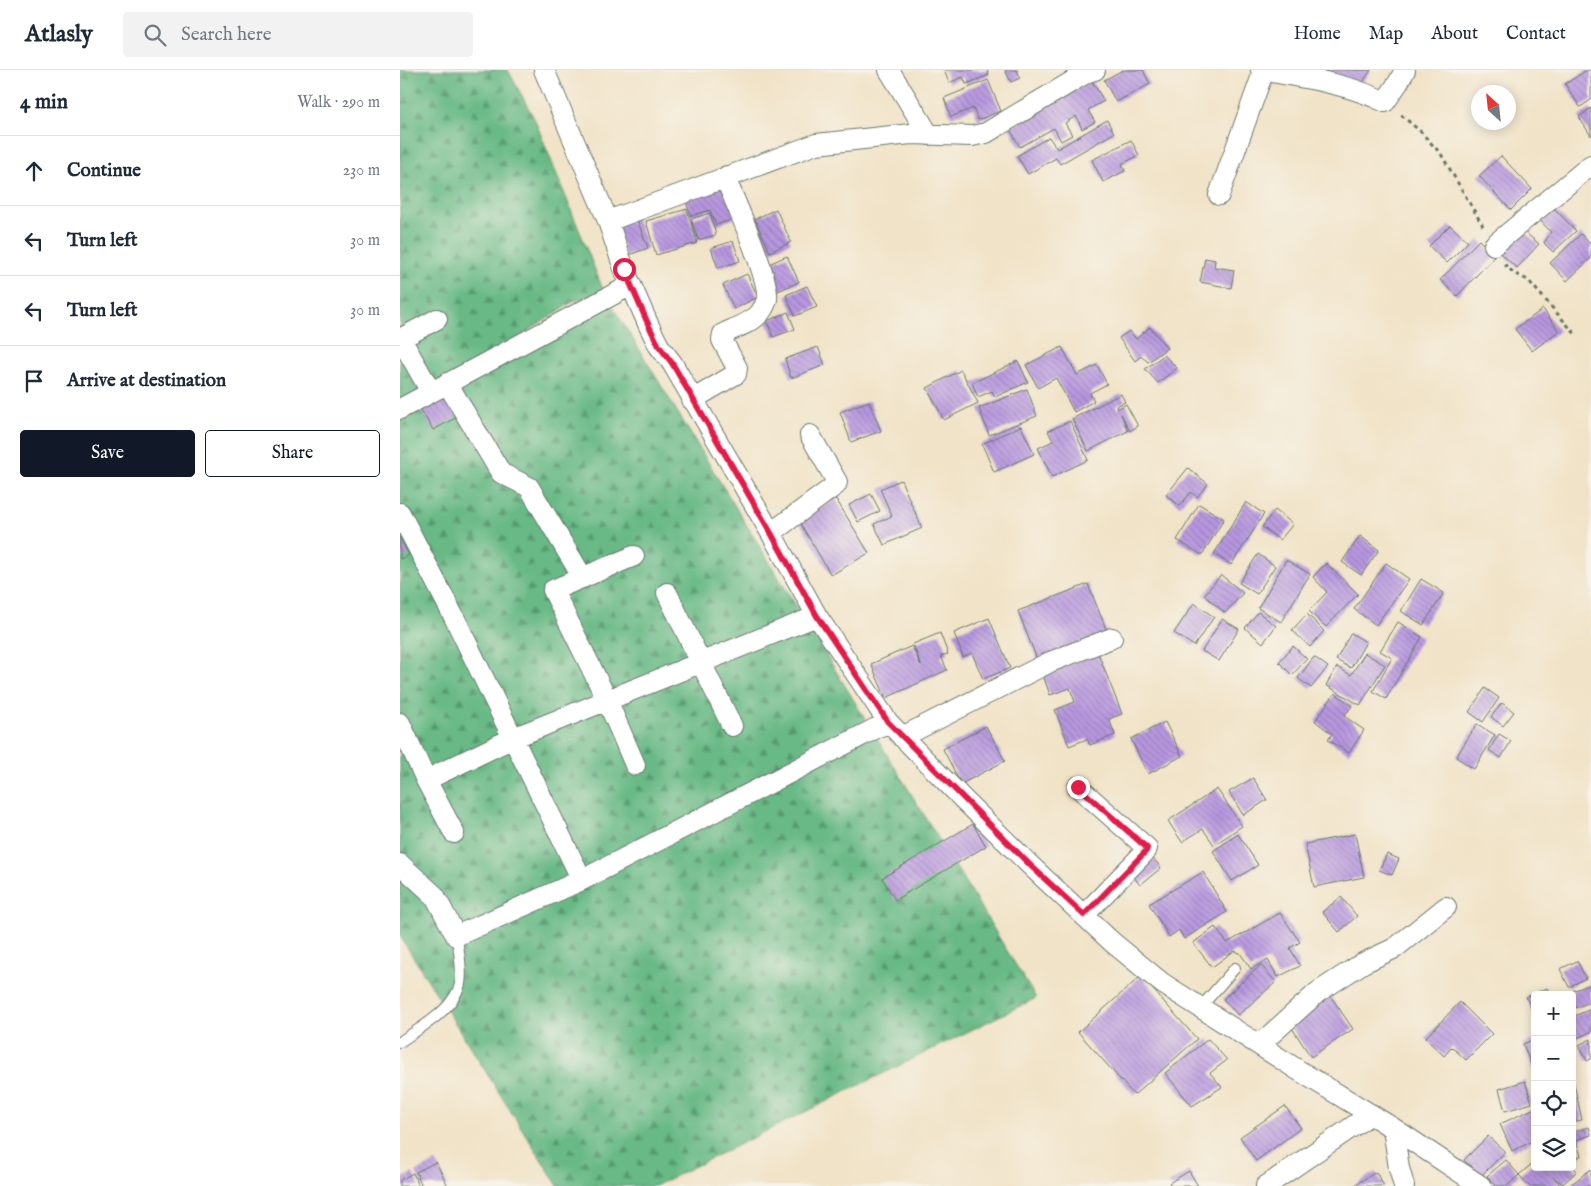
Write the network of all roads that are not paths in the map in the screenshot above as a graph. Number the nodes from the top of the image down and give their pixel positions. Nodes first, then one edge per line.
1 (544, 70) edge
2 (889, 70) edge
3 (1262, 70) edge
4 (1404, 70) edge
5 (1090, 71) edge
6 (929, 136) junction
7 (1591, 165) edge
8 (727, 176) junction
9 (1219, 195) dead end
10 (608, 221) junction
11 (1494, 244) road end
12 (631, 285) junction
13 (437, 319) dead end
14 (401, 335) edge
15 (439, 387) junction
16 (692, 400) junction
17 (400, 408) edge
18 (810, 435) dead end
19 (400, 513) edge
20 (771, 533) junction
21 (634, 556) dead end
22 (583, 578) junction
23 (667, 593) dead end
24 (817, 616) junction
25 (1112, 638) dead end
26 (701, 663) junction
27 (607, 700) junction
28 (888, 722) junction
29 (400, 723) edge
30 (732, 726) dead end
31 (902, 737) junction
32 (513, 738) junction
33 (635, 765) dead end
34 (426, 780) junction
35 (1078, 787) dead end
36 (454, 833) dead end
37 (400, 864) edge
38 (582, 880) junction
39 (1446, 907) dead end
40 (1084, 915) junction
41 (456, 936) junction
42 (1235, 968) dead end
43 (1200, 1008) junction
44 (400, 1042) edge
45 (1259, 1044) junction
46 (1371, 1114) junction
47 (1393, 1128) junction
48 (1266, 1186) edge
49 (1404, 1186) edge
50 (1481, 1186) edge

1 - 10 street
2 - 6 street
3 - 4 street
3 - 9 street
5 - 6 street
6 - 8 street
7 - 11 street
8 - 10 street
8 - 16 street
10 - 12 street
12 - 15 street
12 - 16 street
13 - 14 street
14 - 15 street
15 - 17 street
15 - 22 street
16 - 20 street
18 - 20 street
19 - 32 street
20 - 24 street
21 - 22 street
22 - 27 street
23 - 26 street
24 - 26 street
24 - 28 street
25 - 31 street
26 - 27 street
26 - 30 street
27 - 32 street
27 - 33 street
28 - 31 street
28 - 38 street
29 - 34 street
31 - 40 street
32 - 34 street
32 - 38 street
34 - 36 street
35 - 40 street
37 - 41 street
38 - 41 street
39 - 45 street
40 - 43 street
41 - 44 lane
42 - 43 lane
43 - 45 street
45 - 46 street
46 - 47 street
46 - 48 street
47 - 49 street
47 - 50 street

